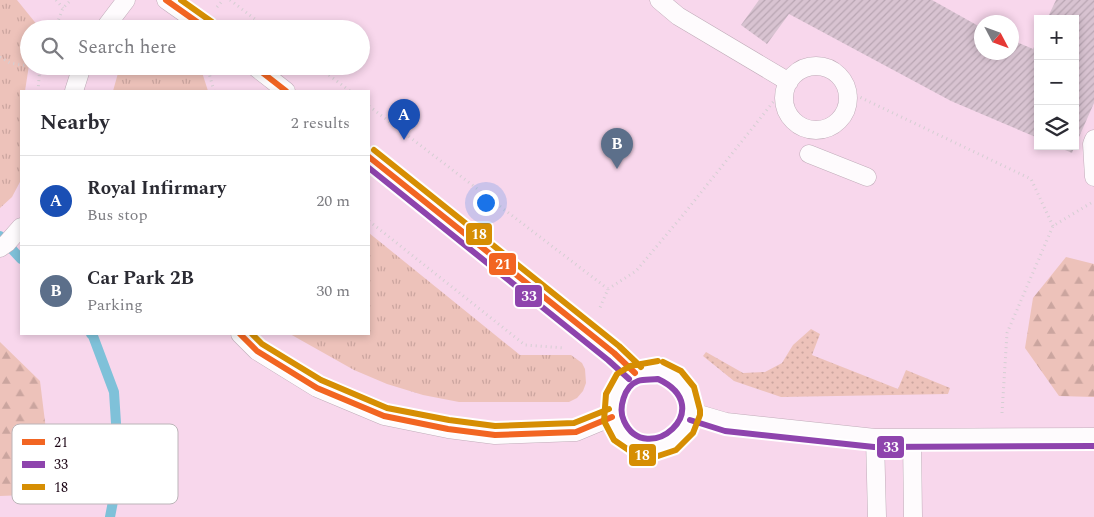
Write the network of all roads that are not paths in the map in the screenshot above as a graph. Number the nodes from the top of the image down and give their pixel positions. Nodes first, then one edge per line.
1 (126, 0) edge
2 (166, 0) edge
3 (659, 0) edge
4 (111, 20) edge
5 (194, 20) edge
6 (79, 75) edge
7 (266, 75) edge
8 (788, 82) junction
9 (74, 90) edge
10 (285, 90) edge
11 (1094, 139) edge
12 (809, 154) dead end
13 (370, 158) edge
14 (867, 177) dead end
15 (1094, 177) edge
16 (20, 228) edge
17 (0, 248) edge
18 (241, 335) edge
19 (635, 373) junction
20 (692, 412) junction
21 (612, 417) junction
22 (1094, 437) edge
23 (875, 438) junction
24 (912, 438) junction
25 (877, 517) edge
26 (913, 517) edge

1 - 4 lane
2 - 5 lane
3 - 8 lane
6 - 9 lane
7 - 10 lane
8 - 8 lane
11 - 15 lane
12 - 14 lane
13 - 19 lane
16 - 17 lane
18 - 21 lane
19 - 20 lane
19 - 21 lane
20 - 21 lane
20 - 23 lane
22 - 24 lane
23 - 24 lane
23 - 25 lane
24 - 26 lane

